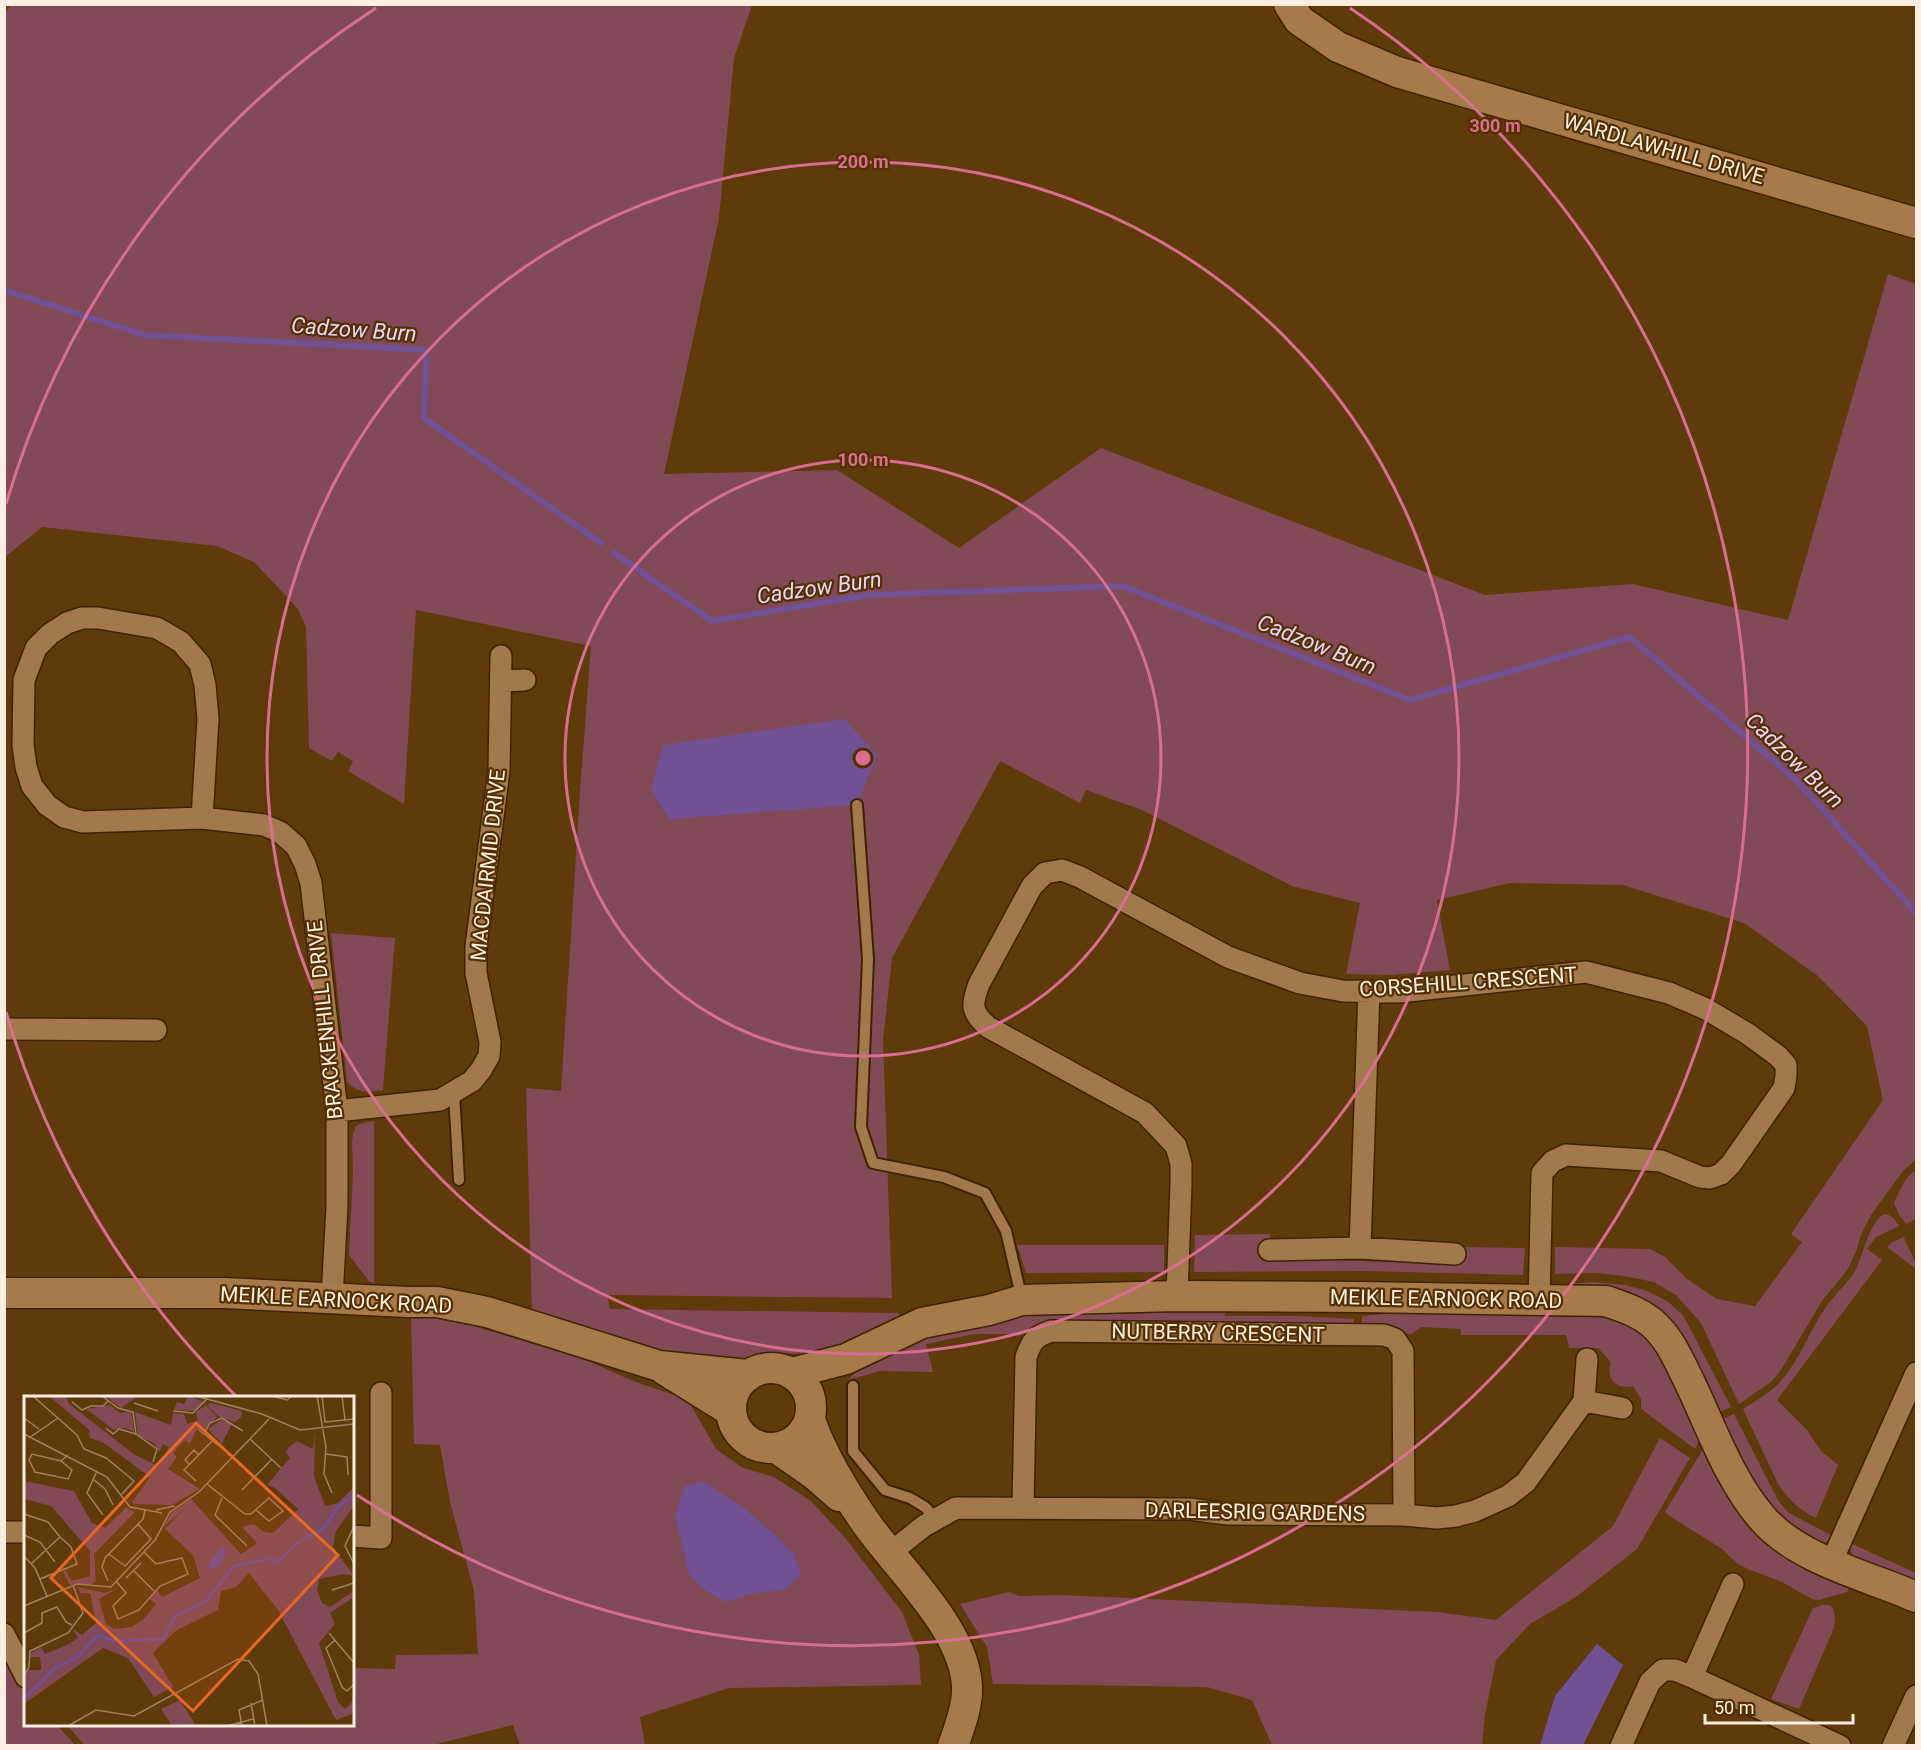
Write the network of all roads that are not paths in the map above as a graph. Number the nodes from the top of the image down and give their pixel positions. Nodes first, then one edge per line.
1 (1289, 4) edge
2 (1917, 223) edge
3 (501, 656) dead end
4 (525, 680) dead end
5 (501, 681) junction
6 (857, 806) dead end
7 (202, 818) junction
8 (1369, 991) junction
9 (4, 1029) edge
10 (156, 1030) dead end
11 (454, 1093) junction
12 (337, 1111) junction
13 (459, 1180) dead end
14 (1360, 1248) junction
15 (1269, 1250) dead end
16 (1455, 1254) dead end
17 (4, 1293) edge
18 (1177, 1296) junction
19 (332, 1298) junction
20 (1022, 1300) junction
21 (1539, 1301) junction
22 (1587, 1359) dead end
23 (659, 1366) junction
24 (850, 1373) junction
25 (1917, 1373) edge
26 (792, 1374) junction
27 (748, 1375) junction
28 (381, 1393) dead end
29 (1584, 1401) junction
30 (1622, 1408) dead end
31 (731, 1412) junction
32 (811, 1413) junction
33 (778, 1449) junction
34 (1023, 1507) junction
35 (1404, 1515) junction
36 (936, 1519) junction
37 (867, 1524) junction
38 (4, 1532) edge
39 (24, 1533) edge
40 (354, 1536) edge
41 (890, 1553) junction
42 (1831, 1563) junction
43 (1733, 1584) dead end
44 (1917, 1597) edge
45 (4, 1634) edge
46 (24, 1673) edge
47 (1692, 1677) junction
48 (1917, 1696) edge
49 (953, 1746) edge
50 (1621, 1746) edge
51 (1840, 1746) edge
52 (1893, 1746) edge

1 - 2 street, WARDLAWHILL DRIVE
3 - 5 street, MACDAIRMID DRIVE
4 - 5 street
5 - 11 street, MACDAIRMID DRIVE
6 - 20 lane
7 - 7 street, BRACKENHILL DRIVE
7 - 12 street, BRACKENHILL DRIVE
8 - 14 street
8 - 18 street, CORSEHILL CRESCENT
8 - 21 street, CORSEHILL CRESCENT
9 - 10 street
11 - 12 street, MACDAIRMID DRIVE
11 - 13 lane
12 - 19 street, BRACKENHILL DRIVE
14 - 15 street
14 - 16 street
17 - 19 street, MEIKLE EARNOCK ROAD
18 - 20 street, MEIKLE EARNOCK ROAD
18 - 21 street, MEIKLE EARNOCK ROAD
19 - 23 street, MEIKLE EARNOCK ROAD
20 - 24 street, MEIKLE EARNOCK ROAD
21 - 42 street, MEIKLE EARNOCK ROAD
22 - 29 street
23 - 27 street, MEIKLE EARNOCK ROAD
23 - 31 street, MEIKLE EARNOCK ROAD
24 - 26 street, MEIKLE EARNOCK ROAD
24 - 32 street, MEIKLE EARNOCK ROAD
24 - 36 lane
25 - 42 street
26 - 27 street
26 - 32 street
27 - 31 street
28 - 40 street
29 - 30 street
29 - 35 street, DARLEESRIG GARDENS
31 - 33 street
32 - 33 street
32 - 37 street
33 - 37 street
34 - 35 street, DARLEESRIG GARDENS
34 - 35 street, NUTBERRY CRESCENT
34 - 36 street, DARLEESRIG GARDENS
36 - 41 street, DARLEESRIG GARDENS
37 - 41 street
38 - 39 street
41 - 49 street
42 - 44 street, MEIKLE EARNOCK ROAD
43 - 47 street
45 - 46 street
47 - 50 street
47 - 51 street
48 - 52 street

